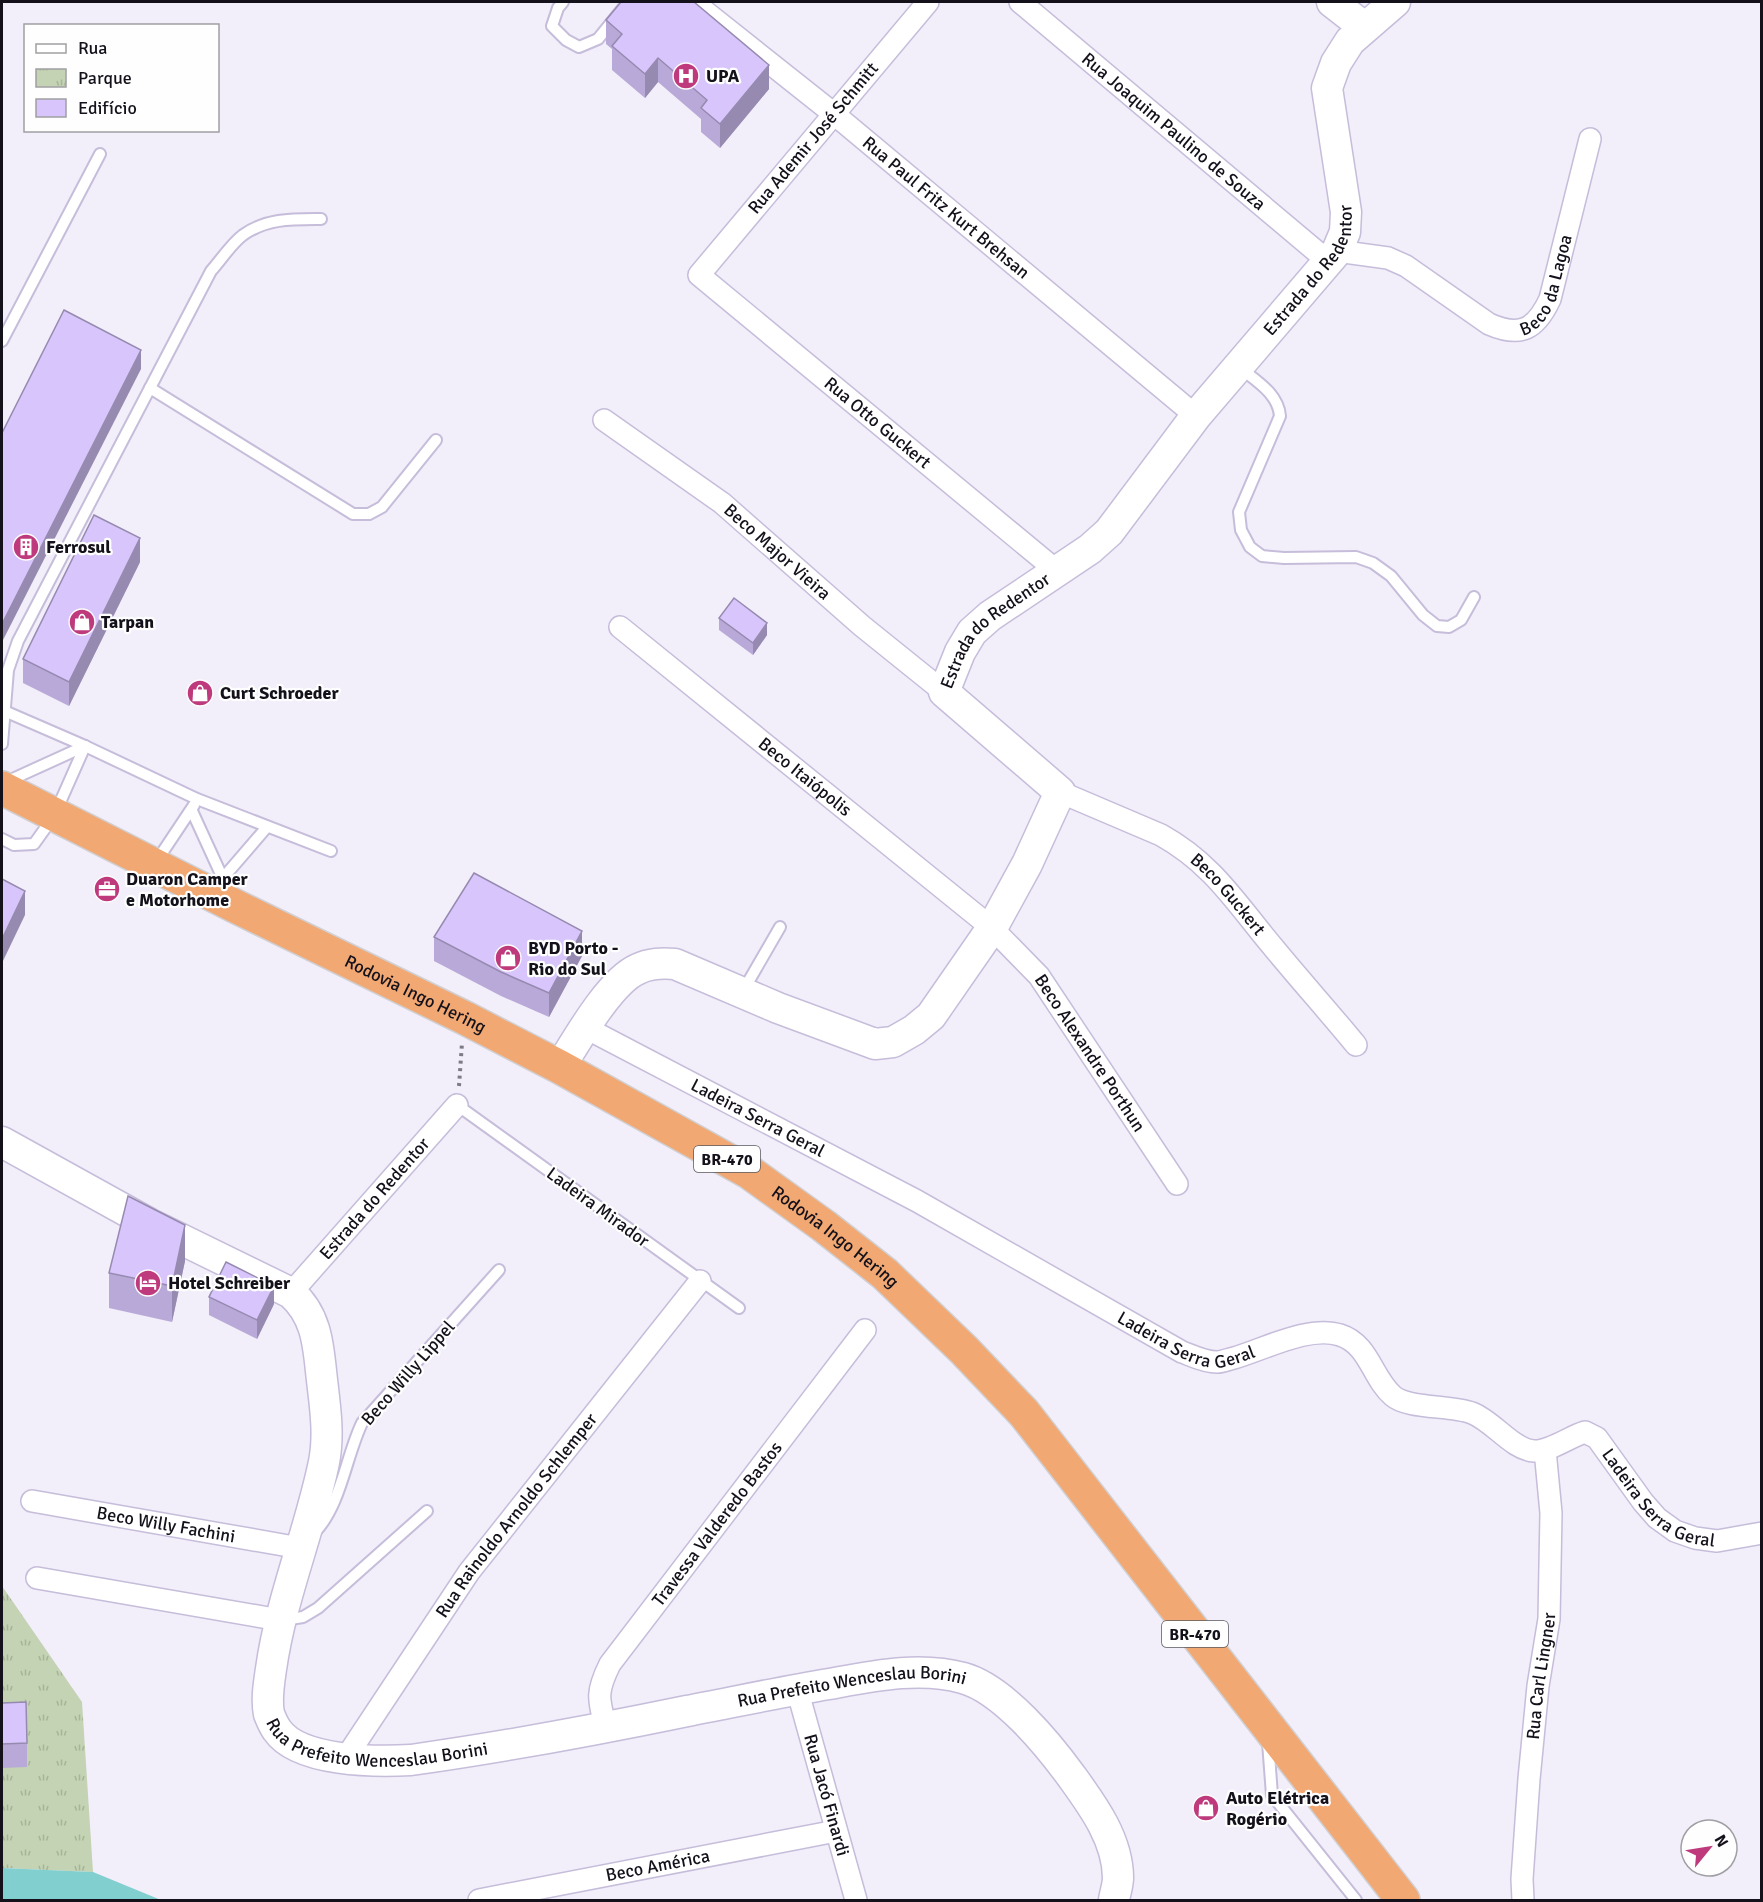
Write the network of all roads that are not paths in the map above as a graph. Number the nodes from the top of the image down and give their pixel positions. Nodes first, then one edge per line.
1 (563, 2) edge
2 (628, 2) edge
3 (693, 2) edge
4 (928, 2) edge
5 (1020, 2) edge
6 (1332, 2) edge
7 (1395, 2) edge
8 (1364, 27) junction
9 (834, 114) junction
10 (1590, 139) dead end
11 (100, 154) dead end
12 (321, 219) dead end
13 (1333, 256) junction
14 (699, 275) joint
15 (2, 341) edge
16 (1239, 367) junction
17 (150, 388) junction
18 (1196, 416) junction
19 (604, 420) dead end
20 (436, 440) dead end
21 (1057, 570) junction
22 (1474, 597) dead end
23 (620, 627) dead end
24 (944, 692) junction
25 (3, 710) edge
26 (2, 744) edge
27 (85, 746) junction
28 (2, 786) edge
29 (1060, 792) junction
30 (196, 799) junction
31 (192, 811) junction
32 (54, 816) junction
33 (267, 827) junction
34 (2, 839) edge
35 (331, 851) dead end
36 (154, 865) junction
37 (229, 892) junction
38 (780, 927) dead end
39 (992, 928) junction
40 (742, 993) junction
41 (586, 1028) junction
42 (1356, 1045) dead end
43 (560, 1067) junction
44 (457, 1105) joint
45 (2, 1142) edge
46 (1177, 1184) dead end
47 (499, 1270) dead end
48 (700, 1281) junction
49 (291, 1293) junction
50 (739, 1308) dead end
51 (865, 1330) dead end
52 (1545, 1450) junction
53 (32, 1501) dead end
54 (428, 1511) dead end
55 (1761, 1533) edge
56 (300, 1548) junction
57 (37, 1578) dead end
58 (280, 1620) junction
59 (797, 1689) junction
60 (1266, 1727) junction
61 (606, 1728) junction
62 (345, 1759) junction
63 (836, 1831) junction
64 (479, 1900) edge
65 (856, 1900) edge
66 (1114, 1900) edge
67 (1356, 1900) edge
68 (1403, 1900) edge
69 (1523, 1900) edge

1 - 2 lane
3 - 9 street, Rua Paul Fritz Kurt Brehsan
4 - 9 street, Rua Ademir José Schmitt
5 - 13 street, Rua Joaquim Paulino de Souza
6 - 8 street
7 - 8 street, Estrada do Redentor
8 - 13 street, Estrada do Redentor
9 - 14 street, Rua Ademir José Schmitt
9 - 18 street, Rua Paul Fritz Kurt Brehsan
10 - 13 street, Beco da Lagoa
11 - 15 lane
12 - 17 lane
13 - 16 street, Estrada do Redentor
14 - 21 street, Rua Otto Guckert
16 - 18 street, Estrada do Redentor
16 - 22 lane
17 - 20 lane
17 - 25 lane
18 - 21 street, Estrada do Redentor
19 - 24 street, Beco Major Vieira
21 - 24 street, Estrada do Redentor
23 - 39 street, Beco Itaiópolis
24 - 29 street, Estrada do Redentor
25 - 26 lane
25 - 27 lane
27 - 28 lane
27 - 30 lane
27 - 32 lane
28 - 32 highway, Rodovia Ingo Hering / BR-470
29 - 39 street
29 - 42 street, Beco Guckert
30 - 31 lane
30 - 33 lane
31 - 36 lane
31 - 37 lane
32 - 34 lane
32 - 36 highway, Rodovia Ingo Hering / BR-470
33 - 35 lane
33 - 37 lane
36 - 37 highway, Rodovia Ingo Hering / BR-470
37 - 43 highway, Rodovia Ingo Hering / BR-470
38 - 40 lane
39 - 40 street
39 - 46 street, Beco Alexandre Porthun
40 - 41 street
41 - 43 street
41 - 52 street, Ladeira Serra Geral
43 - 60 highway, Rodovia Ingo Hering / BR-470
44 - 48 lane, Ladeira Mirador
44 - 49 street, Estrada do Redentor
45 - 49 street, Rua Prefeito Wenceslau Borini
47 - 56 lane, Beco Willy Lippel
48 - 50 lane, Ladeira Mirador
48 - 62 street, Rua Rainoldo Arnoldo Schlemper
49 - 56 street, Rua Prefeito Wenceslau Borini
51 - 61 street, Travessa Valderedo Bastos
52 - 55 street, Ladeira Serra Geral
52 - 69 street, Rua Carl Lingner
53 - 56 street, Beco Willy Fachini
54 - 58 lane
56 - 58 street, Rua Prefeito Wenceslau Borini
57 - 58 street
58 - 62 street, Rua Prefeito Wenceslau Borini
59 - 61 street, Rua Prefeito Wenceslau Borini
59 - 63 street, Rua Jacó Finardi
59 - 66 street, Rua Prefeito Wenceslau Borini
60 - 67 lane
60 - 68 highway, Rodovia Ingo Hering / BR-470
61 - 62 street, Rua Prefeito Wenceslau Borini
63 - 64 street, Beco América
63 - 65 street, Rua Jacó Finardi

